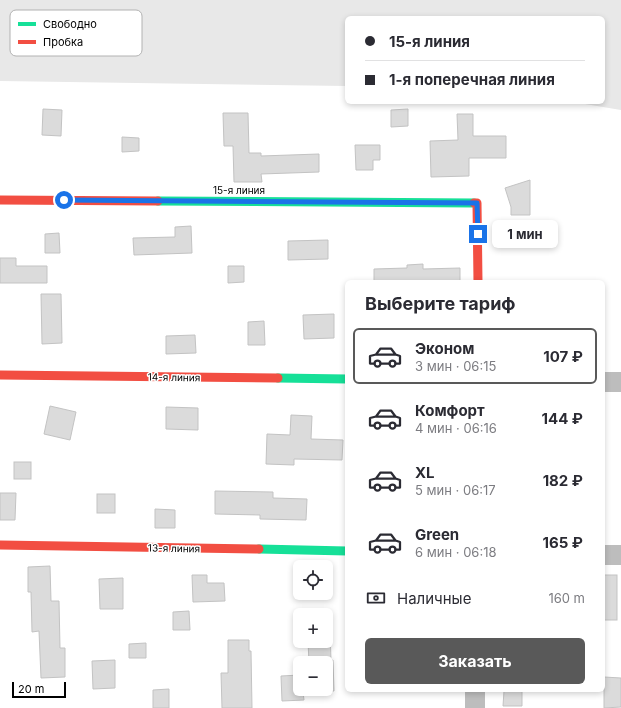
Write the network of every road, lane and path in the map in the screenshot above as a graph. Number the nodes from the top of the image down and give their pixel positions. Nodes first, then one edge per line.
1 (0, 200) edge
2 (478, 280) edge
3 (0, 375) edge
4 (345, 379) edge
5 (605, 382) edge
6 (621, 382) edge
7 (0, 545) edge
8 (345, 551) edge
9 (605, 555) edge
10 (621, 555) edge
11 (475, 692) edge
12 (475, 708) edge

1 - 2 street, 15-я линия
3 - 4 street, 14-я линия
5 - 6 street
7 - 8 street, 13-я линия
9 - 10 street
11 - 12 street

